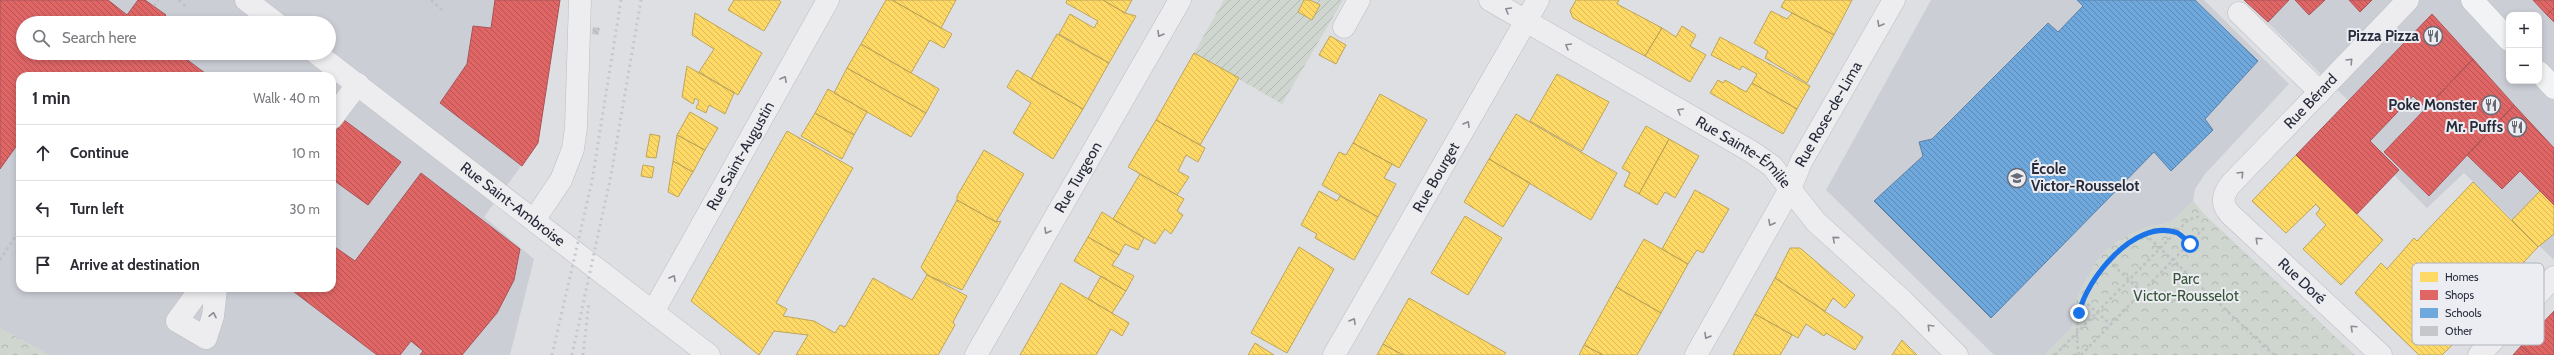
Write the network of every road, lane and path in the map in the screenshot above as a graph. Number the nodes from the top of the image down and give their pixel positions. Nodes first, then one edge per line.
1 (158, 0) edge
2 (179, 0) edge
3 (246, 0) edge
4 (430, 0) edge
5 (580, 0) edge
6 (828, 0) edge
7 (1180, 0) edge
8 (1360, 0) edge
9 (1490, 0) edge
10 (1538, 0) edge
11 (1894, 0) edge
12 (2408, 0) edge
13 (2472, 0) edge
14 (154, 6) dead end
15 (185, 6) dead end
16 (444, 12) dead end
17 (2239, 13) dead end
18 (267, 16) edge
19 (1526, 21) junction
20 (1344, 27) dead end
21 (2506, 37) edge
22 (325, 60) edge
23 (2542, 75) edge
24 (358, 84) junction
25 (2554, 88) edge
26 (2320, 92) junction
27 (336, 113) edge
28 (1790, 189) junction
29 (2204, 214) dead end
30 (2218, 214) junction
31 (534, 220) junction
32 (2177, 232) junction
33 (2145, 234) junction
34 (16, 235) edge
35 (2190, 244) junction
36 (2161, 248) junction
37 (0, 260) edge
38 (2174, 260) junction
39 (2109, 261) junction
40 (2129, 280) junction
41 (2553, 280) edge
42 (2544, 289) edge
43 (198, 292) edge
44 (216, 292) edge
45 (2142, 292) junction
46 (2083, 300) junction
47 (653, 312) junction
48 (2097, 312) junction
49 (2110, 324) junction
50 (2076, 334) junction
51 (2096, 339) junction
52 (2099, 343) dead end
53 (2489, 345) edge
54 (710, 355) edge
55 (976, 355) edge
56 (1334, 355) edge
57 (1696, 355) edge
58 (1957, 355) edge
59 (2055, 355) edge
60 (2080, 355) edge
61 (2274, 355) edge
62 (2381, 355) edge
63 (2479, 355) edge

1 - 14 path
2 - 15 path
3 - 18 street
4 - 16 path
5 - 31 street
47 -> 6 street, Rue Saint-Augustin
7 -> 55 street, Rue Turgeon
8 - 20 street
19 -> 9 street, Rue Sainte-Émilie
10 - 19 street, Rue Bourget
11 -> 28 street, Rue Rose-de-Lima
26 -> 12 street, Rue Bérard
13 - 21 main road
17 - 26 street
28 -> 19 street, Rue Sainte-Émilie
56 -> 19 street, Rue Bourget
22 - 24 street, Rue Saint-Ambroise
23 - 25 main road
24 - 27 street
24 - 31 street, Rue Saint-Ambroise
30 -> 26 street, Rue Bérard
28 -> 57 street, Rue Rose-de-Lima
58 -> 28 street, Rue Sainte-Émilie
29 - 32 path
30 - 35 path
62 -> 30 street, Rue Doré
31 - 47 street, Rue Saint-Ambroise
32 - 33 path
32 - 35 path
32 - 36 path
33 - 36 path
33 - 39 path
34 - 37 path
35 - 38 path
36 - 38 path
36 - 40 path
38 - 45 path
38 - 61 path
39 - 40 path
39 - 46 path
40 - 45 path
40 - 48 path
41 - 42 street
43 -> 44 street
45 - 49 path
46 - 48 path
46 - 50 path
47 - 54 street, Rue Saint-Ambroise
48 - 49 path
48 - 50 path
49 - 51 path
50 - 59 path
50 - 60 path
51 - 52 path
51 - 60 path
53 - 63 street

